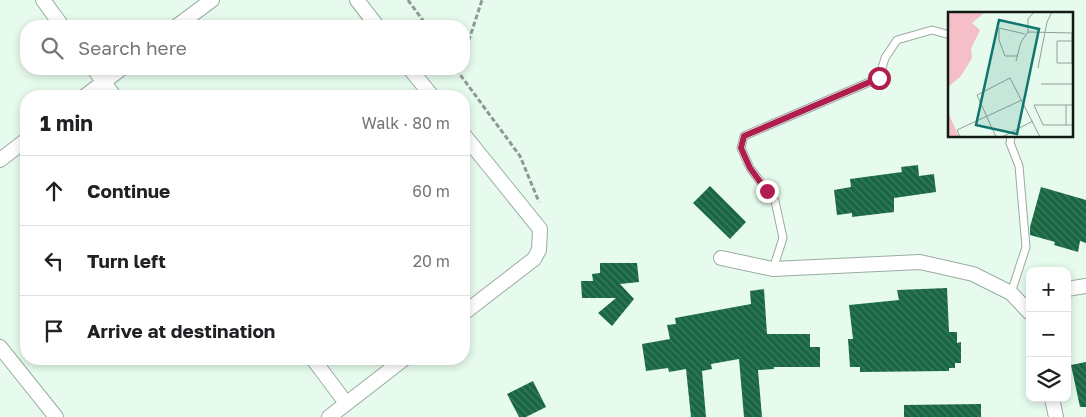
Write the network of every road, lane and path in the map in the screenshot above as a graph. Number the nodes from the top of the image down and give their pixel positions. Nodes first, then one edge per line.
1 (43, 0) edge
2 (212, 0) edge
3 (357, 0) edge
4 (408, 0) edge
5 (482, 0) edge
6 (58, 20) edge
7 (185, 20) edge
8 (372, 20) edge
9 (422, 20) edge
10 (948, 34) edge
11 (470, 37) edge
12 (99, 75) edge
13 (113, 75) edge
14 (415, 75) edge
15 (461, 75) edge
16 (104, 82) junction
17 (93, 90) edge
18 (110, 90) edge
19 (427, 90) edge
20 (1011, 138) edge
21 (470, 142) edge
22 (20, 145) edge
23 (0, 160) edge
24 (540, 229) junction
25 (721, 258) dead end
26 (773, 269) junction
27 (1086, 286) edge
28 (1071, 288) edge
29 (1011, 293) junction
30 (470, 308) edge
31 (1029, 312) edge
32 (0, 347) edge
33 (318, 365) edge
34 (396, 365) edge
35 (1053, 402) edge
36 (346, 403) junction
37 (56, 417) edge
38 (328, 417) edge
39 (1056, 417) edge

1 - 6 street
2 - 7 street
3 - 8 street
4 - 9 path
5 - 11 path
10 - 26 lane
12 - 16 street
13 - 16 street
14 - 19 street
15 - 24 path
16 - 17 street
16 - 18 street
20 - 29 lane
21 - 24 street
22 - 23 street
24 - 30 street
25 - 26 street
26 - 29 street
27 - 28 street
29 - 31 street
32 - 37 street
33 - 36 street
34 - 36 street
35 - 39 street
36 - 38 street

